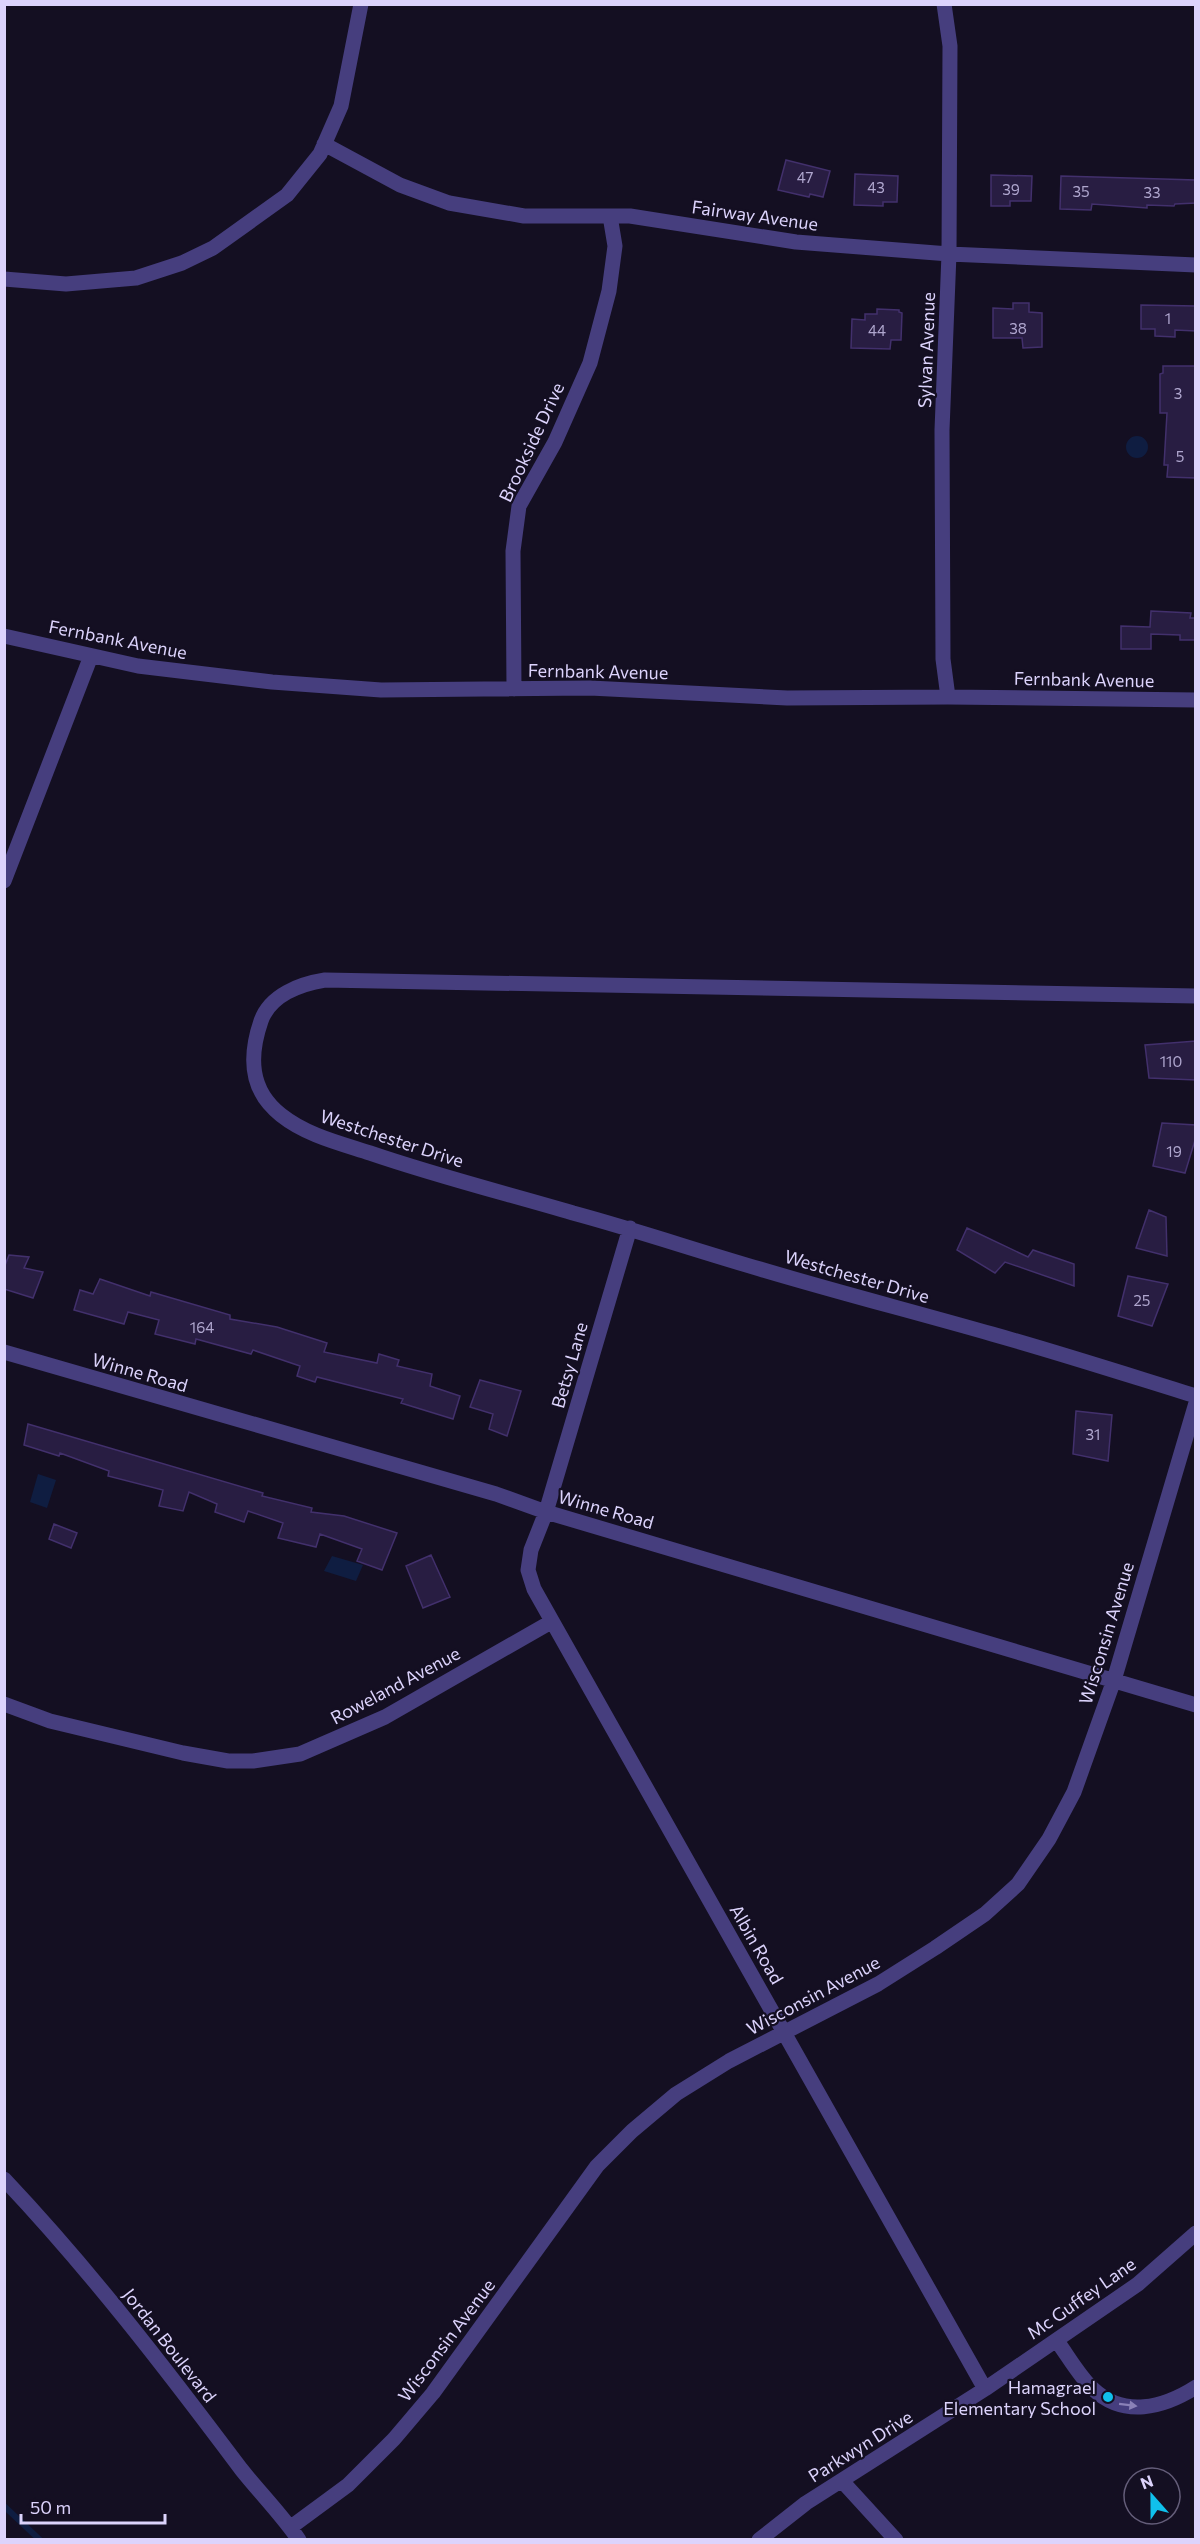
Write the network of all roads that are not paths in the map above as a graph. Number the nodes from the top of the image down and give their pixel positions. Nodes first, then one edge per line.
1 (361, 4) edge
2 (944, 4) edge
3 (324, 144) junction
4 (610, 216) junction
5 (949, 254) junction
6 (1196, 265) edge
7 (4, 279) edge
8 (4, 636) edge
9 (91, 656) junction
10 (514, 689) junction
11 (948, 696) junction
12 (1196, 700) edge
13 (4, 881) edge
14 (1196, 996) edge
15 (630, 1228) junction
16 (4, 1352) edge
17 (1196, 1396) edge
18 (1196, 1403) edge
19 (546, 1512) junction
20 (551, 1622) junction
21 (1114, 1680) junction
22 (4, 1704) edge
23 (1196, 1705) edge
24 (784, 2031) junction
25 (4, 2179) edge
26 (1196, 2233) edge
27 (1057, 2341) junction
28 (1196, 2387) edge
29 (985, 2389) junction
30 (842, 2481) junction
31 (295, 2533) edge
32 (766, 2537) edge
33 (896, 2540) edge

1 - 3 street
2 - 5 street, Sylvan Avenue
3 - 4 street, Fairway Avenue
3 - 7 street
4 - 5 street, Fairway Avenue
4 - 10 street, Brookside Drive
5 - 6 street, Fairway Avenue
5 - 11 street, Sylvan Avenue
8 - 9 street, Fernbank Avenue
9 - 10 street, Fernbank Avenue
9 - 13 street
10 - 11 street, Fernbank Avenue
11 - 12 street, Fernbank Avenue
14 - 15 street, Westchester Drive
15 - 17 street, Westchester Drive
15 - 19 street, Betsy Lane
16 - 19 street, Winne Road
18 - 21 street, Wisconsin Avenue
19 - 20 street, Albin Road
19 - 21 street, Winne Road
20 - 22 street, Roweland Avenue
20 - 24 street, Albin Road
21 - 23 street, Winne Road
21 - 24 street, Wisconsin Avenue
24 - 29 street, Albin Road
24 - 31 street, Wisconsin Avenue
25 - 31 street, Jordan Boulevard
26 - 27 street, Mc Guffey Lane
27 -> 28 street
27 - 29 street, Mc Guffey Lane
29 - 30 street, Parkwyn Drive
30 - 32 street, Parkwyn Drive
30 - 33 street

